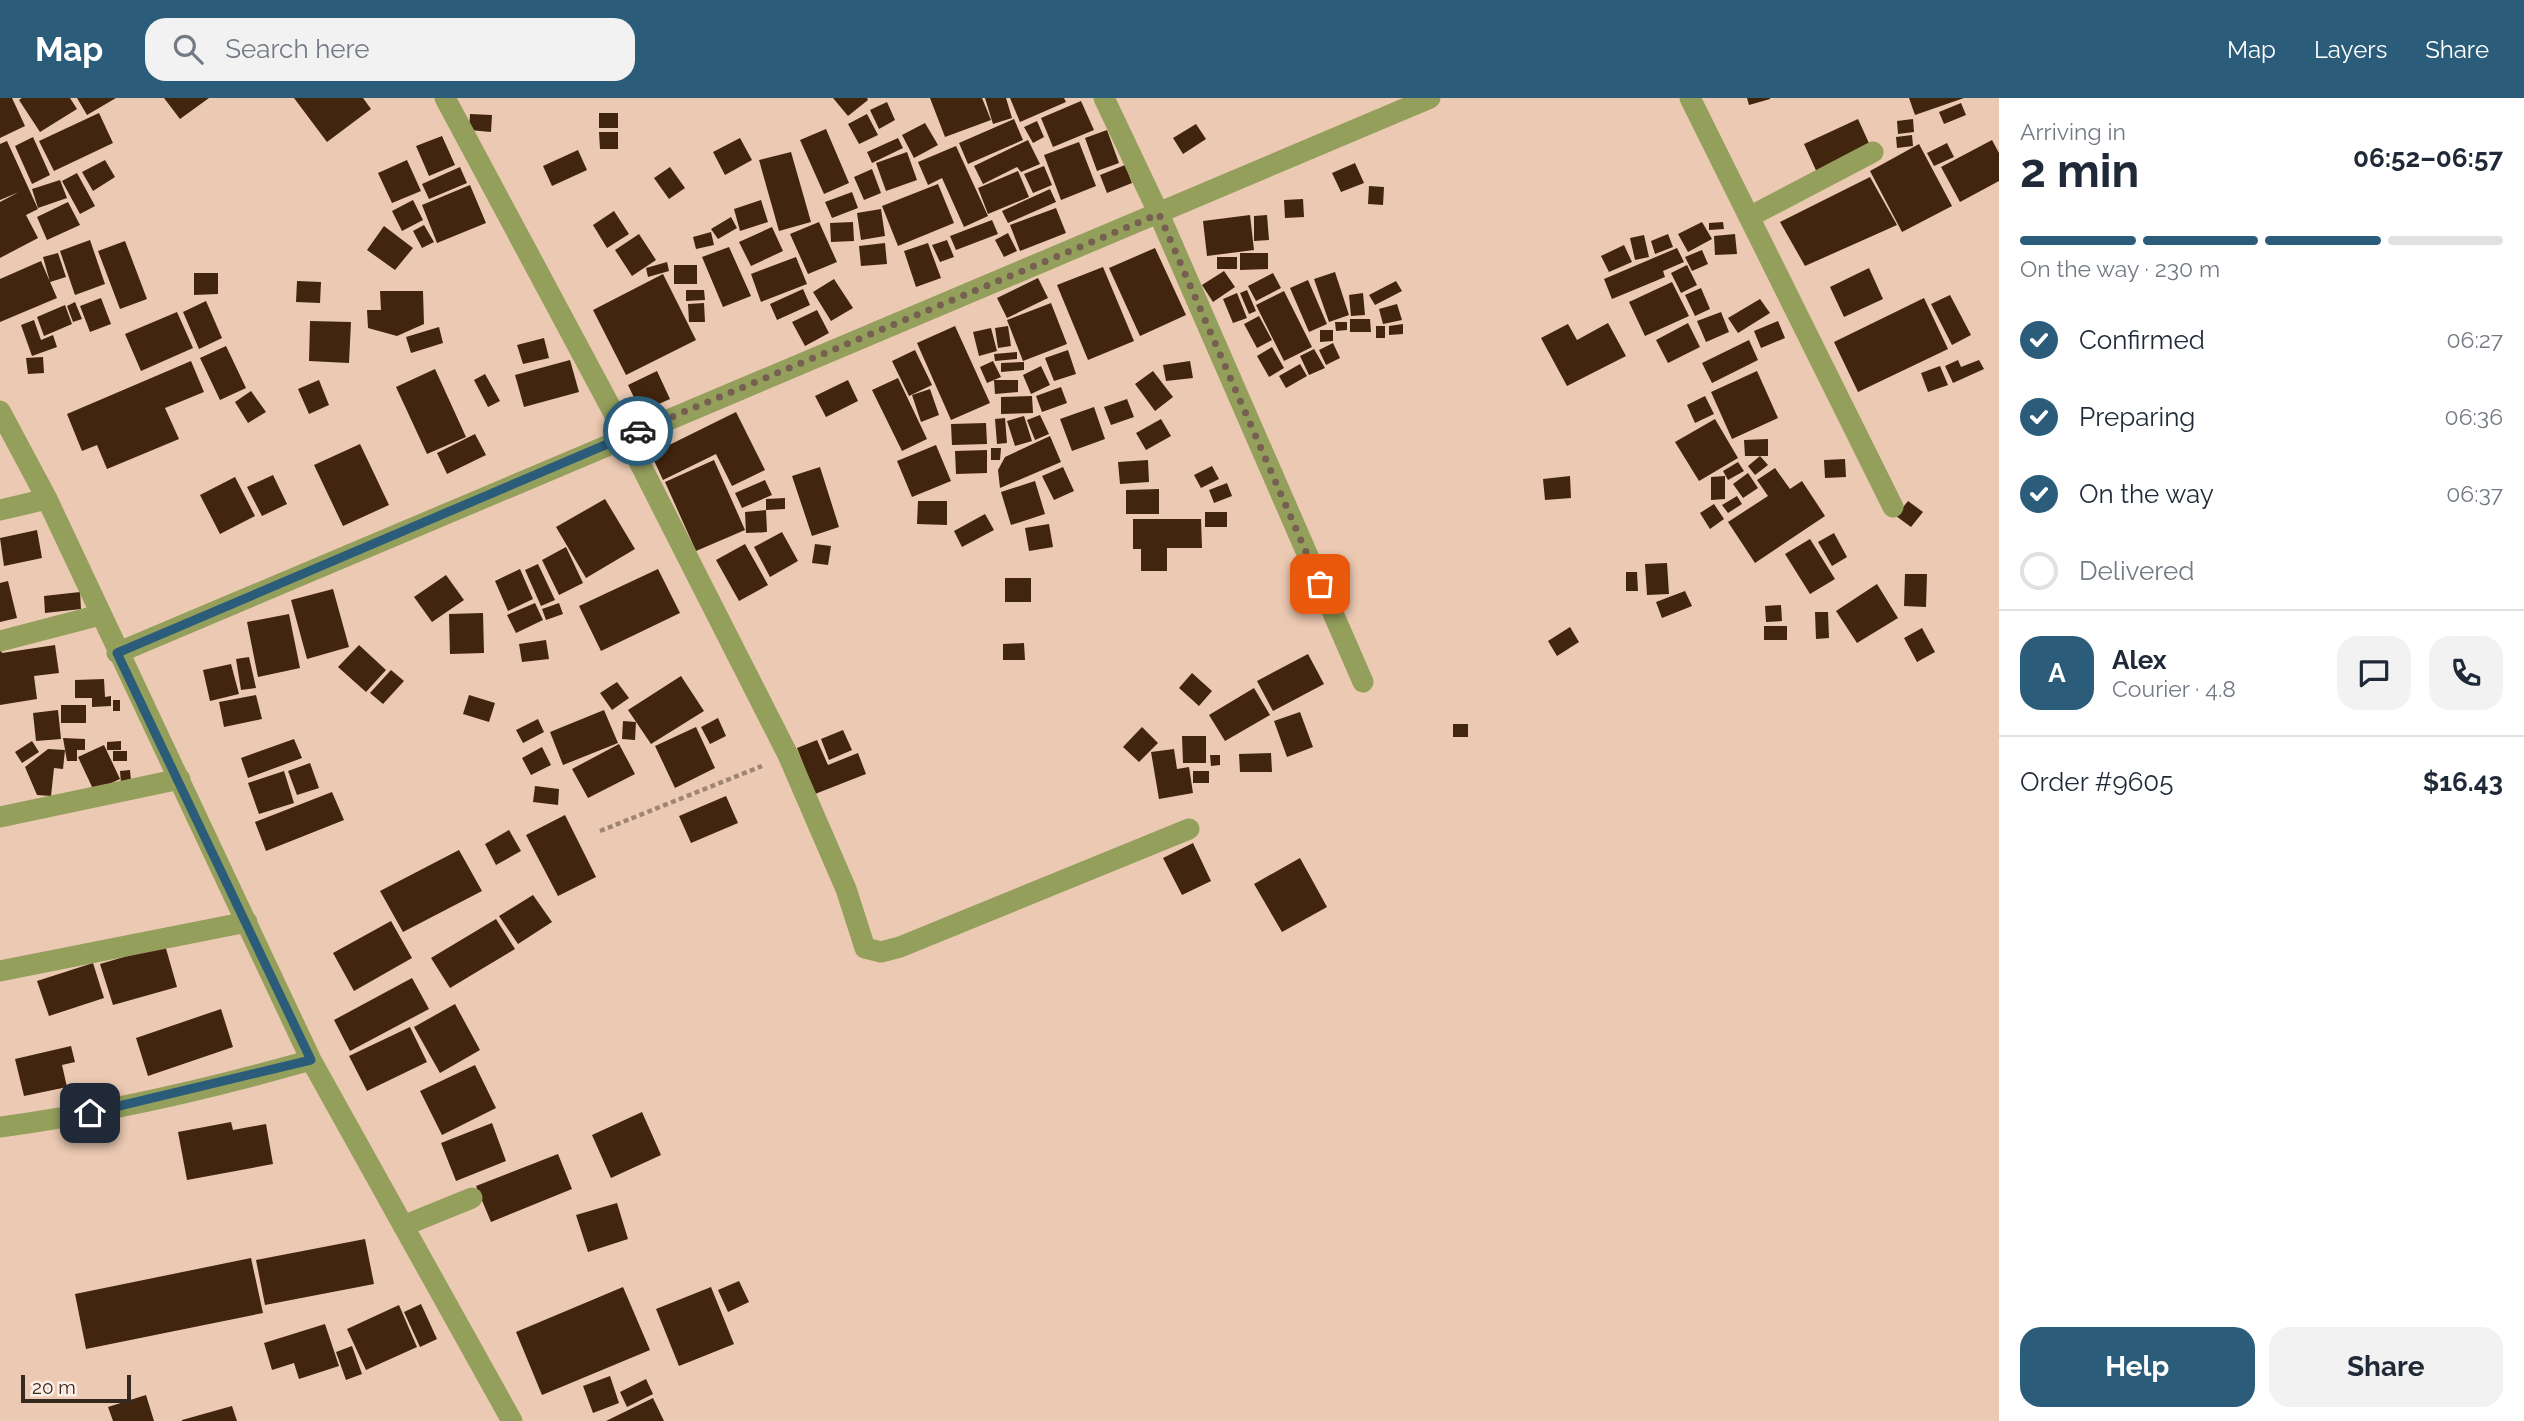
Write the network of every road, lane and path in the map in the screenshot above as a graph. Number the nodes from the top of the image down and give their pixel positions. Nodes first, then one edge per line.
1 (445, 98) edge
2 (1104, 98) edge
3 (1430, 98) edge
4 (1690, 98) edge
5 (1873, 152) dead end
6 (1159, 214) junction
7 (1749, 217) junction
8 (0, 411) edge
9 (626, 436) junction
10 (47, 499) junction
11 (1892, 507) dead end
12 (0, 510) edge
13 (100, 615) junction
14 (0, 641) edge
15 (117, 653) junction
16 (1363, 682) dead end
17 (788, 755) junction
18 (180, 779) junction
19 (0, 817) edge
20 (1189, 830) dead end
21 (600, 831) dead end
22 (247, 922) junction
23 (0, 971) edge
24 (311, 1060) junction
25 (0, 1127) edge
26 (472, 1198) dead end
27 (403, 1226) junction
28 (512, 1421) edge

1 - 9 street
2 - 6 street
3 - 6 street
4 - 7 street
5 - 7 street
6 - 9 street
6 - 16 street
7 - 11 street
8 - 10 street
9 - 15 street
9 - 17 street
10 - 12 street
10 - 13 street
13 - 14 street
13 - 15 street
15 - 18 street
17 - 20 street
17 - 21 path
18 - 19 street
18 - 22 street
22 - 23 street
22 - 24 street
24 - 25 street
24 - 27 street
26 - 27 street
27 - 28 street

